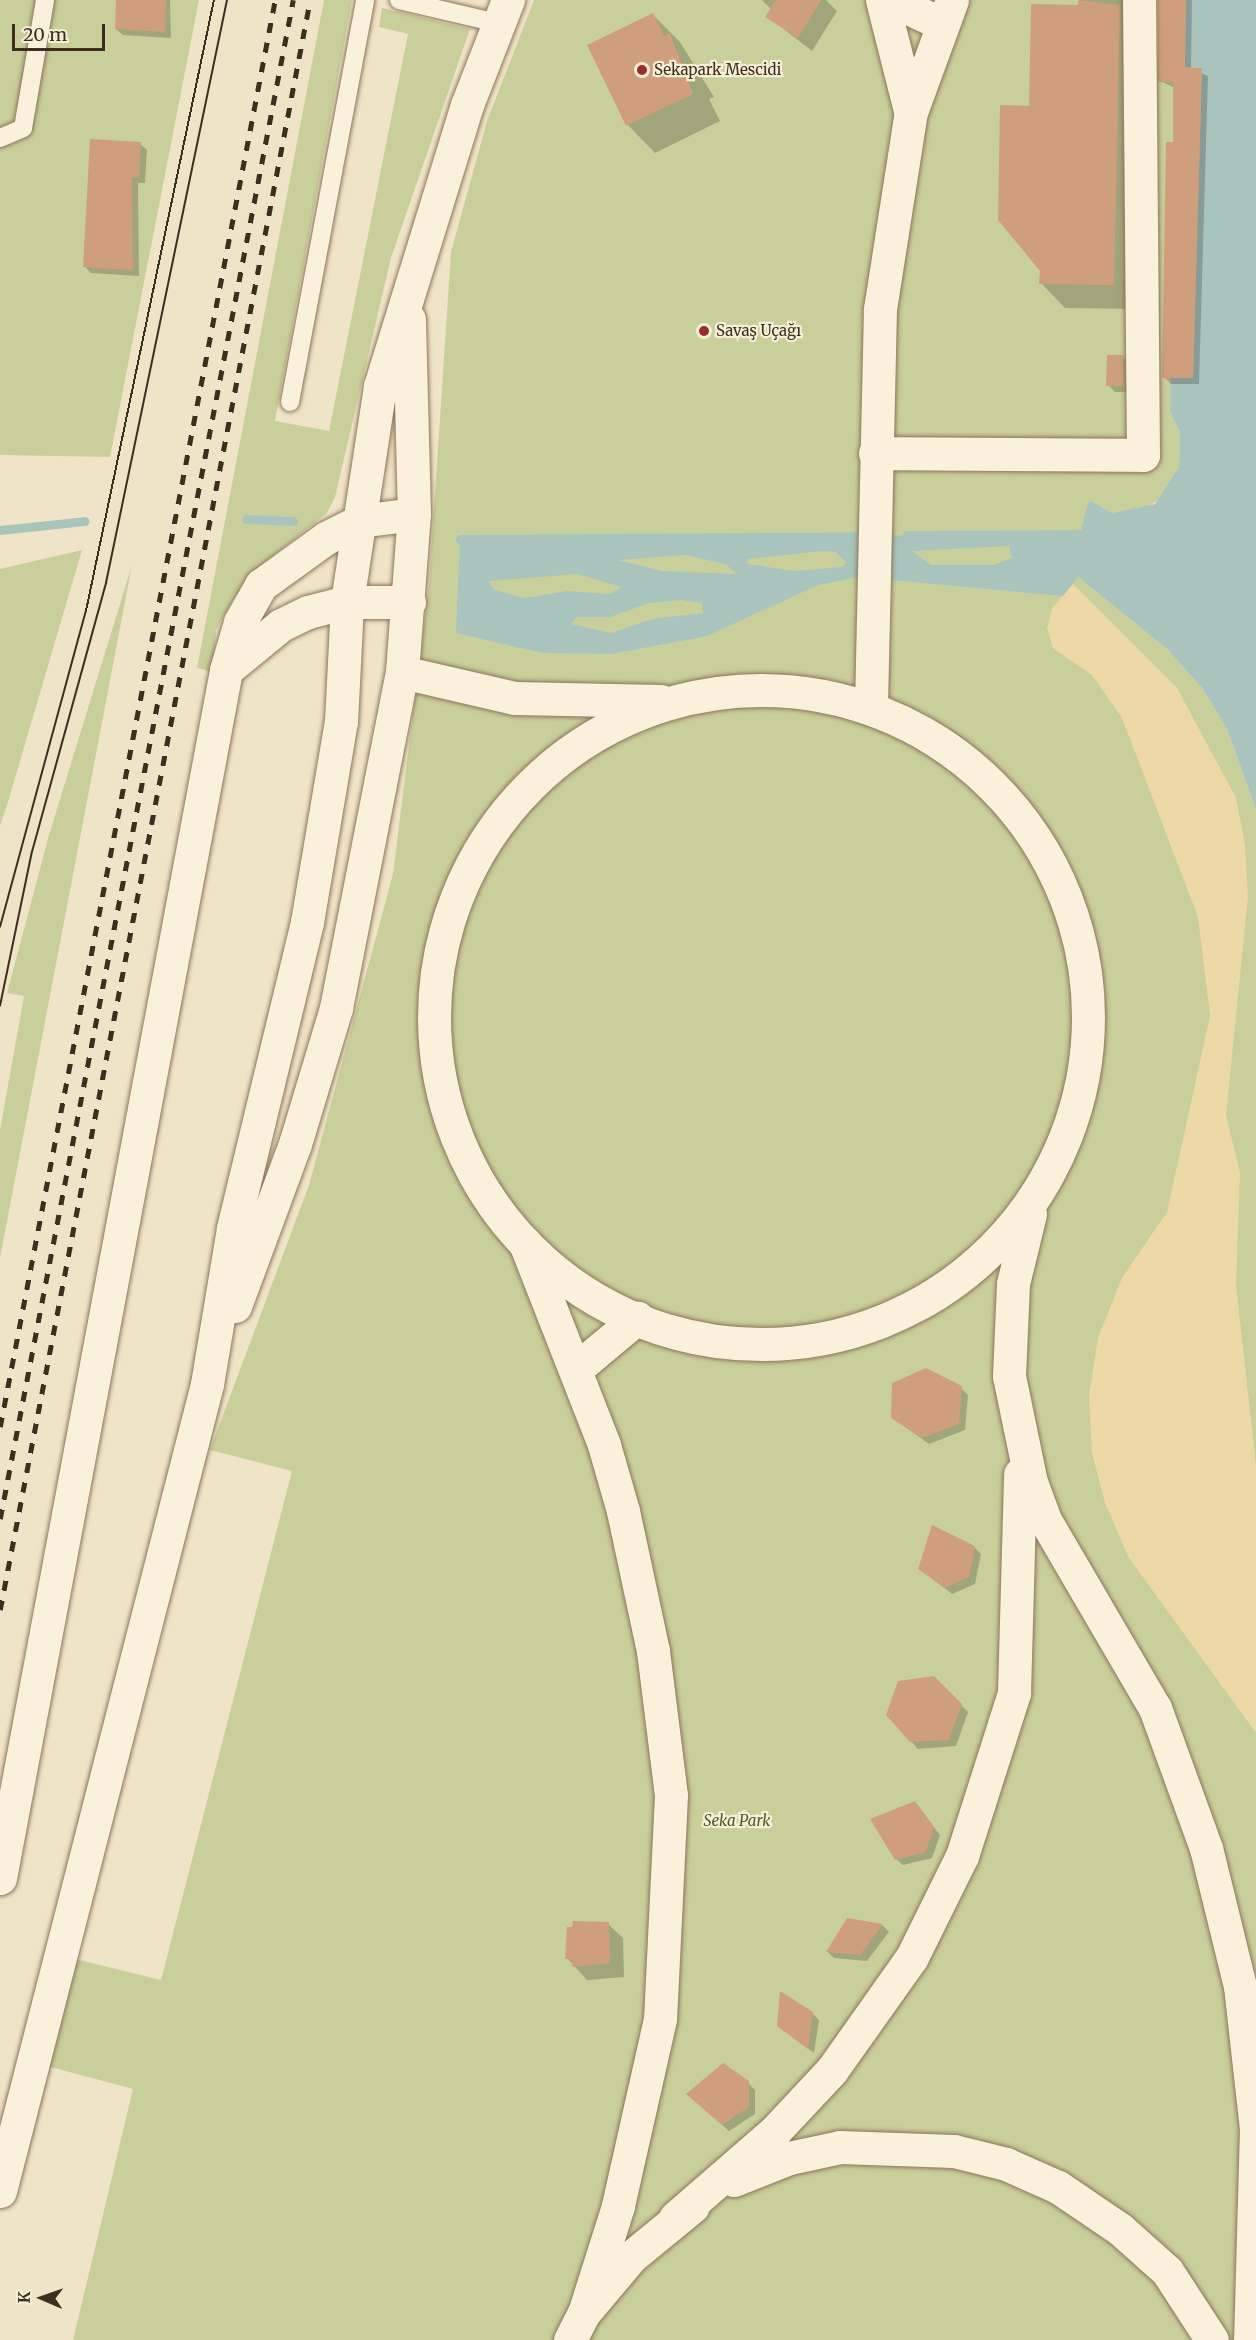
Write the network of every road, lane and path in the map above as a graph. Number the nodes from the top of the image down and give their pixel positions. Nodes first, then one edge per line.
1 (45, 0) edge
2 (365, 0) edge
3 (399, 0) edge
4 (882, 0) edge
5 (891, 0) edge
6 (1139, 0) edge
7 (503, 11) edge
8 (946, 11) edge
9 (911, 112) junction
10 (0, 138) edge
11 (408, 284) junction
12 (290, 402) dead end
13 (875, 453) junction
14 (414, 514) junction
15 (359, 521) junction
16 (347, 602) junction
17 (409, 602) junction
18 (226, 670) junction
19 (402, 672) junction
20 (681, 701) junction
21 (871, 705) junction
22 (1035, 1197) junction
23 (520, 1230) junction
24 (637, 1318) junction
25 (576, 1369) junction
26 (207, 1384) junction
27 (1017, 1430) junction
28 (0, 1878) edge
29 (0, 2191) edge
30 (675, 2218) junction
31 (577, 2326) edge
32 (1212, 2340) edge
33 (1250, 2340) edge

1 - 10 lane
2 - 12 lane
3 - 7 lane
4 - 9 street
5 - 8 street
6 - 13 street
7 - 11 street
8 - 9 street
9 - 13 street
11 - 14 street
11 - 15 street
13 - 21 street
14 - 15 street
14 - 17 street
15 - 16 street
15 - 18 street
16 - 17 street
16 - 18 street
16 - 26 street
17 - 19 street
18 - 28 street
19 - 20 street
19 - 26 street
20 - 21 street
20 - 23 street
21 - 22 street
22 - 24 street
22 - 27 street
23 - 24 street
23 - 25 street
24 - 25 street
25 - 31 street
26 - 29 street
27 - 30 street
27 - 33 street
30 - 31 street
30 - 32 street

